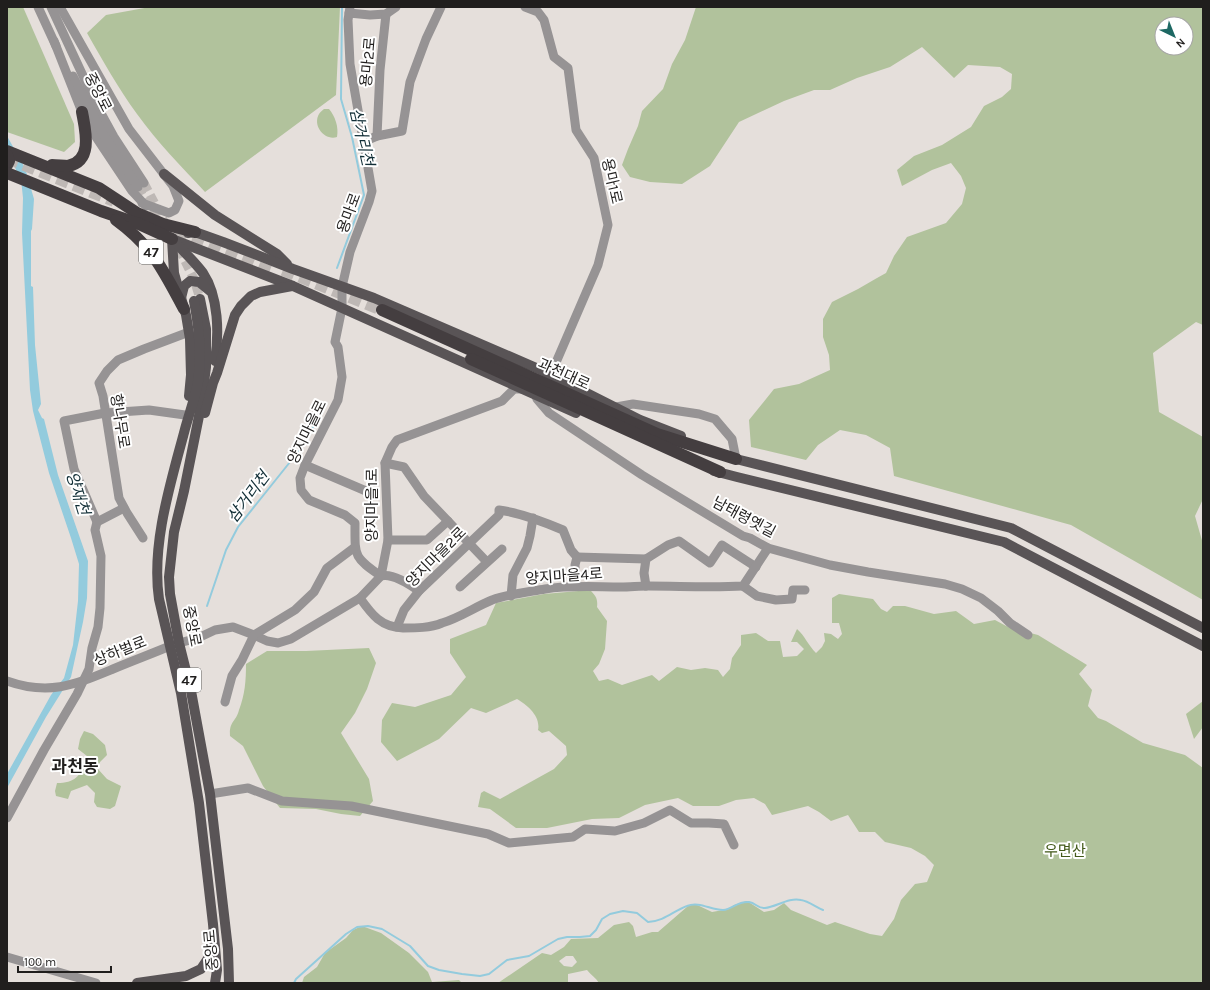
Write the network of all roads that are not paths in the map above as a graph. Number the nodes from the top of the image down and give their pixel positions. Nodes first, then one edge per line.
1 (38, 7) edge
2 (51, 7) edge
3 (60, 7) edge
4 (396, 7) edge
5 (441, 7) edge
6 (525, 7) edge
7 (349, 10) edge
8 (386, 14) junction
9 (54, 41) junction
10 (82, 112) junction
11 (377, 136) junction
12 (363, 142) junction
13 (7, 150) edge
14 (7, 155) edge
15 (40, 163) junction
16 (7, 165) edge
17 (7, 173) edge
18 (164, 174) junction
19 (142, 203) junction
20 (175, 210) junction
21 (101, 211) junction
22 (163, 224) junction
23 (195, 232) junction
24 (172, 239) junction
25 (293, 269) junction
26 (293, 286) junction
27 (342, 287) junction
28 (212, 292) junction
29 (183, 305) junction
30 (342, 308) junction
31 (189, 332) junction
32 (551, 374) junction
33 (213, 383) junction
34 (522, 389) junction
35 (536, 396) junction
36 (616, 407) junction
37 (105, 413) junction
38 (185, 416) junction
39 (185, 430) junction
40 (195, 438) junction
41 (736, 459) junction
42 (385, 463) junction
43 (305, 465) junction
44 (720, 472) junction
45 (366, 492) dead end
46 (124, 508) junction
47 (533, 518) junction
48 (448, 521) junction
49 (97, 522) junction
50 (144, 538) dead end
51 (388, 540) junction
52 (469, 543) junction
53 (355, 547) junction
54 (502, 548) dead end
55 (768, 548) junction
56 (577, 557) junction
57 (646, 559) junction
58 (487, 562) junction
59 (756, 567) junction
60 (380, 576) junction
61 (576, 586) junction
62 (646, 586) junction
63 (743, 586) junction
64 (460, 587) dead end
65 (805, 590) dead end
66 (419, 591) junction
67 (511, 596) junction
68 (360, 598) junction
69 (397, 627) junction
70 (1203, 628) edge
71 (254, 635) junction
72 (1028, 635) dead end
73 (174, 644) junction
74 (1203, 646) edge
75 (7, 681) edge
76 (82, 681) junction
77 (225, 702) dead end
78 (210, 794) junction
79 (7, 818) edge
80 (734, 846) dead end
81 (216, 948) junction
82 (7, 957) edge
83 (96, 983) edge
84 (137, 983) edge
85 (216, 983) edge
86 (229, 983) edge

1 - 9 street, 중앙로
2 - 9 street, 중앙로
3 - 18 street
4 - 8 street
5 - 11 street
6 - 32 street, 용마1로
7 - 8 street
7 - 12 street, 용마로
8 - 11 street, 용마2로
9 - 10 street
10 - 15 highway
10 - 19 street
11 - 12 street
12 - 27 street, 용마로
13 - 15 highway
14 - 16 highway
15 - 22 highway
17 - 21 highway, 47
18 - 20 street
18 - 25 main road
19 - 20 street
19 - 22 street
20 - 22 street
21 - 24 highway
21 - 29 highway, 47
22 - 23 highway
22 - 24 main road
23 - 24 main road
23 - 25 main road
24 - 26 main road
24 - 28 main road
24 - 29 main road
25 - 27 main road
26 - 30 main road
26 - 33 main road
27 - 30 street, 용마로
27 - 32 main road
28 - 29 main road
28 - 33 main road
29 - 31 main road, 47
30 - 34 main road
30 - 43 street, 양지마을로
31 - 37 street, 향나무로
31 - 38 main road, 47
32 - 36 main road
33 - 40 main road
34 - 35 main road
34 - 42 street, 양지마을1로
35 - 44 main road
35 - 55 street, 남태령옛길
36 - 41 main road
36 - 41 street
37 - 38 street
37 - 46 street, 향나무로
37 - 49 street
38 - 39 main road, 47
39 - 40 main road, 중앙로
39 - 73 main road, 중앙로
40 - 73 main road, 중앙로 / 47
41 - 44 highway, 과천대로
41 - 70 main road
42 - 48 street
42 - 51 street, 양지마을1로
43 - 45 street
43 - 53 street, 양지마을로
44 - 74 main road
46 - 49 street
46 - 50 street, 향나무로
47 - 52 street, 양지마을2로
47 - 56 street
47 - 67 street
48 - 51 street
48 - 52 street
49 - 76 street
51 - 60 street, 양지마을1로
52 - 58 street
52 - 66 street, 양지마을2로
53 - 60 street, 양지마을로
53 - 71 street
54 - 58 street
55 - 59 street
55 - 72 street, 남태령옛길
56 - 57 street
56 - 61 street
57 - 59 street
57 - 62 street
58 - 64 street
59 - 63 street
60 - 66 street
60 - 68 street, 양지마을1로
61 - 62 street, 양지마을4로
61 - 67 street, 양지마을4로
62 - 63 street, 양지마을4로
63 - 65 street
66 - 69 street, 양지마을2로
67 - 69 street, 양지마을4로
68 - 69 street, 양지마을4로
68 - 71 street, 양지마을1로
71 - 73 street, 양지마을1로
71 - 77 street
73 - 76 street, 상하벌로
73 - 78 main road, 중앙로 / 47
73 - 81 main road, 중앙로
75 - 76 street, 상하벌로
76 - 79 street
78 - 80 street
78 - 86 main road, 중앙로 / 47
81 - 84 main road
81 - 85 main road, 중앙로
82 - 83 street

